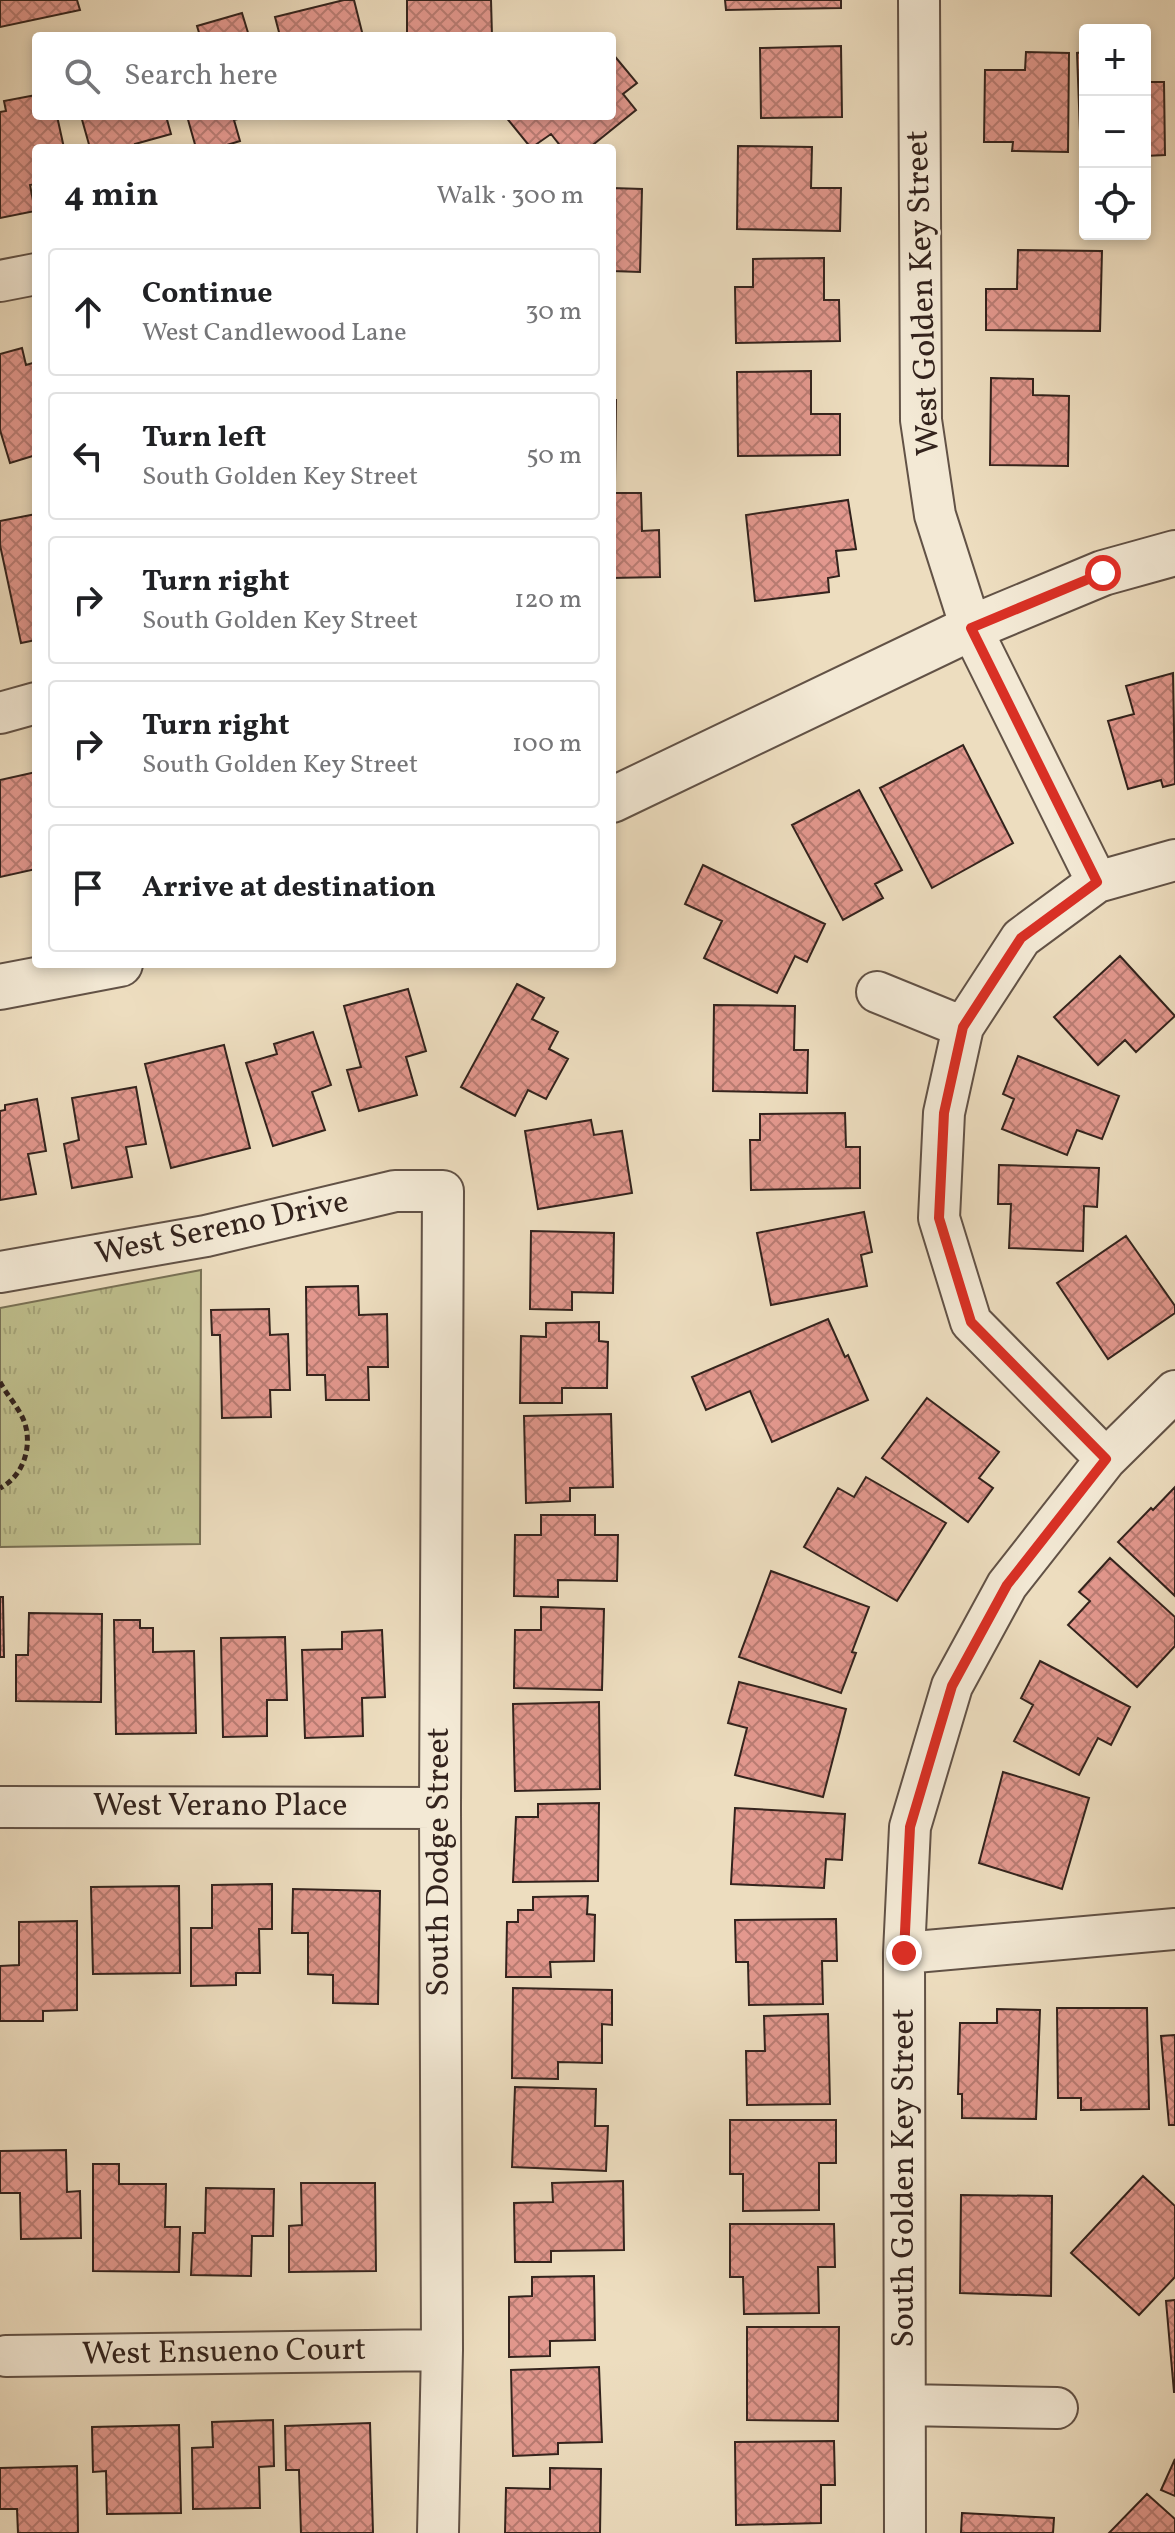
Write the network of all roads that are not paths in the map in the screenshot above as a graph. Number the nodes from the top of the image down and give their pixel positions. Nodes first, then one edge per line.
1 (919, 0) edge
2 (32, 275) edge
3 (0, 281) edge
4 (1175, 553) edge
5 (971, 628) junction
6 (32, 704) edge
7 (0, 713) edge
8 (616, 798) edge
9 (1175, 860) edge
10 (1097, 882) junction
11 (99, 968) edge
12 (0, 987) edge
13 (877, 992) dead end
14 (963, 1027) junction
15 (443, 1191) joint
16 (0, 1272) edge
17 (1175, 1391) edge
18 (1106, 1459) junction
19 (0, 1807) edge
20 (440, 1808) junction
21 (1175, 1929) edge
22 (904, 1953) junction
23 (442, 2350) junction
24 (6, 2356) dead end
25 (905, 2405) junction
26 (1057, 2408) dead end
27 (438, 2533) edge
28 (905, 2533) edge

1 - 5 street, West Golden Key Street
2 - 3 street
4 - 5 street
5 - 8 street
5 - 10 street
6 - 7 street
9 - 10 street
10 - 14 street
11 - 12 street
13 - 14 street
14 - 18 street
15 - 16 street, West Sereno Drive
15 - 20 street, South Dodge Street
17 - 18 street, South Golden Key Street
18 - 22 street, South Golden Key Street
19 - 20 street, West Verano Place
20 - 23 street, South Dodge Street
21 - 22 street
22 - 25 street, South Golden Key Street
23 - 24 street, West Ensueno Court
23 - 27 street, South Dodge Street
25 - 26 street
25 - 28 street, South Golden Key Street

